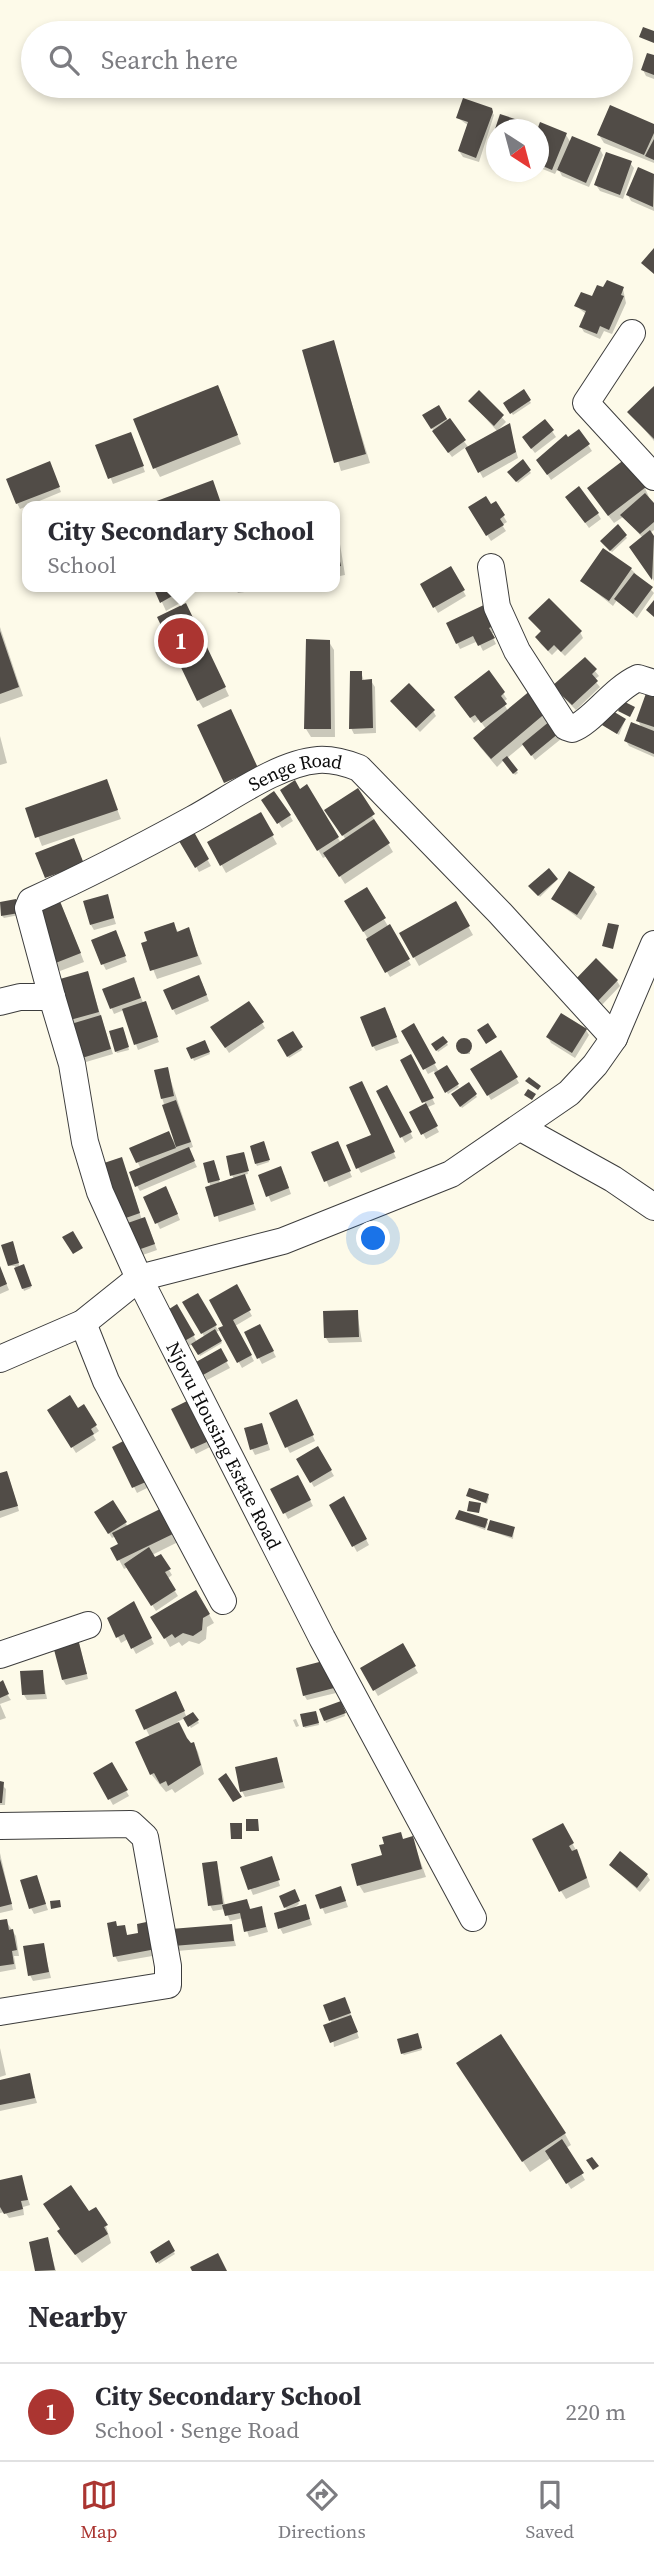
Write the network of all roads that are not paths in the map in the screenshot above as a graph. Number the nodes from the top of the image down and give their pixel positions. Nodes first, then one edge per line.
1 (632, 333) dead end
2 (654, 477) edge
3 (491, 568) dead end
4 (654, 683) edge
5 (654, 944) edge
6 (52, 997) junction
7 (0, 1002) edge
8 (614, 1038) junction
9 (521, 1128) junction
10 (654, 1208) edge
11 (139, 1278) junction
12 (83, 1323) junction
13 (0, 1359) edge
14 (223, 1601) dead end
15 (88, 1625) dead end
16 (0, 1655) edge
17 (0, 1826) edge
18 (473, 1918) dead end
19 (0, 2012) edge

1 - 2 street
3 - 4 street
5 - 8 street
6 - 7 street
6 - 8 street, Senge Road
6 - 11 street, Njovu Housing Estate Road
8 - 9 street
9 - 10 street
9 - 11 street
11 - 12 street
11 - 18 street, Njovu Housing Estate Road
12 - 13 street
12 - 14 street
15 - 16 street
17 - 19 street

